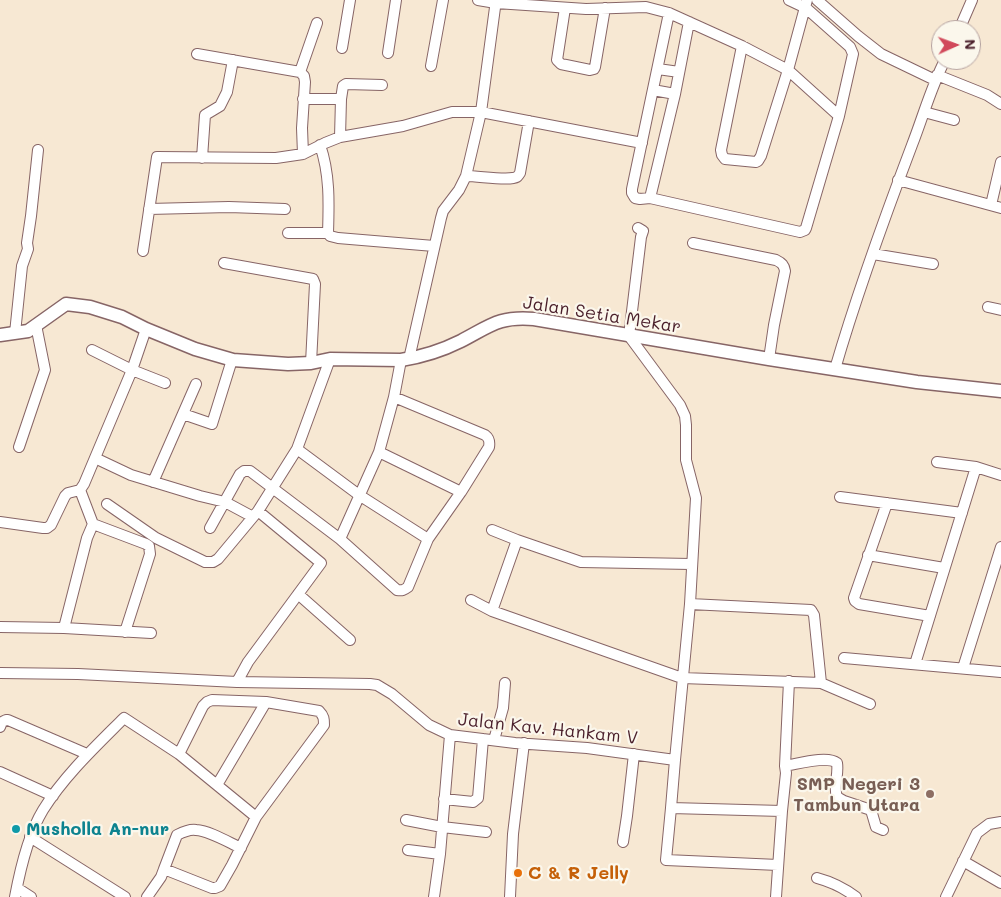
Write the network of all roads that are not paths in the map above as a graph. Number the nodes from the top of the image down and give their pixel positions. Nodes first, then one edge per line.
1 (350, 0) edge
2 (396, 0) edge
3 (443, 0) edge
4 (478, 0) edge
5 (789, 0) edge
6 (817, 0) edge
7 (972, 0) edge
8 (496, 2) edge
9 (587, 4) edge
10 (647, 4) edge
11 (807, 4) edge
12 (565, 8) junction
13 (605, 8) junction
14 (669, 13) junction
15 (963, 20) edge
16 (689, 22) junction
17 (317, 23) dead end
18 (742, 46) junction
19 (342, 48) dead end
20 (388, 53) dead end
21 (197, 54) dead end
22 (233, 60) junction
23 (431, 66) dead end
24 (658, 69) junction
25 (788, 70) junction
26 (940, 70) edge
27 (300, 72) junction
28 (679, 72) junction
29 (936, 78) junction
30 (382, 86) dead end
31 (654, 90) junction
32 (675, 94) junction
33 (341, 98) junction
34 (303, 99) junction
35 (1001, 104) edge
36 (481, 112) junction
37 (924, 112) junction
38 (839, 116) junction
39 (954, 120) dead end
40 (530, 122) junction
41 (340, 137) junction
42 (642, 143) junction
43 (320, 145) junction
44 (38, 150) dead end
45 (303, 154) junction
46 (202, 158) junction
47 (1001, 162) edge
48 (466, 176) junction
49 (898, 180) junction
50 (650, 198) junction
51 (996, 207) edge
52 (149, 209) junction
53 (285, 209) dead end
54 (638, 228) dead end
55 (288, 233) dead end
56 (328, 233) junction
57 (693, 243) dead end
58 (434, 246) junction
59 (143, 250) dead end
60 (872, 254) junction
61 (224, 263) dead end
62 (933, 264) dead end
63 (988, 307) dead end
64 (1001, 310) edge
65 (36, 324) junction
66 (146, 329) junction
67 (15, 333) junction
68 (0, 335) edge
69 (629, 336) junction
70 (92, 350) dead end
71 (330, 359) junction
72 (769, 359) junction
73 (233, 360) junction
74 (405, 360) junction
75 (311, 363) junction
76 (836, 369) junction
77 (132, 370) junction
78 (165, 383) dead end
79 (196, 384) dead end
80 (1001, 391) edge
81 (394, 397) junction
82 (183, 414) junction
83 (19, 447) dead end
84 (297, 448) junction
85 (379, 452) junction
86 (95, 458) junction
87 (937, 462) dead end
88 (976, 467) junction
89 (1001, 475) edge
90 (152, 482) junction
91 (273, 487) junction
92 (80, 490) junction
93 (461, 492) junction
94 (359, 495) junction
95 (840, 496) dead end
96 (224, 502) junction
97 (887, 503) junction
98 (107, 504) dead end
99 (962, 513) junction
100 (256, 514) junction
101 (0, 522) edge
102 (93, 524) junction
103 (210, 528) dead end
104 (492, 530) dead end
105 (340, 538) junction
106 (428, 539) junction
107 (517, 540) junction
108 (1001, 547) edge
109 (868, 555) junction
110 (691, 564) junction
111 (944, 568) junction
112 (298, 594) junction
113 (471, 600) dead end
114 (690, 604) junction
115 (492, 611) junction
116 (930, 616) junction
117 (0, 627) edge
118 (64, 628) junction
119 (125, 632) junction
120 (151, 633) dead end
121 (350, 640) dead end
122 (844, 658) dead end
123 (915, 664) junction
124 (962, 668) junction
125 (1001, 672) edge
126 (0, 673) edge
127 (682, 678) junction
128 (789, 681) junction
129 (238, 682) junction
130 (505, 683) dead end
131 (821, 683) junction
132 (266, 702) junction
133 (870, 704) dead end
134 (0, 727) edge
135 (450, 735) junction
136 (483, 738) junction
137 (494, 740) junction
138 (524, 743) junction
139 (88, 754) junction
140 (179, 754) junction
141 (634, 754) junction
142 (675, 760) junction
143 (785, 766) junction
144 (0, 772) edge
145 (217, 785) junction
146 (53, 796) junction
147 (444, 799) junction
148 (671, 808) junction
149 (782, 811) junction
150 (256, 817) junction
151 (406, 820) dead end
152 (1001, 822) edge
153 (442, 827) junction
154 (883, 830) dead end
155 (486, 832) dead end
156 (33, 839) junction
157 (623, 842) dead end
158 (241, 848) junction
159 (408, 850) dead end
160 (440, 854) junction
161 (963, 861) junction
162 (778, 865) junction
163 (164, 869) junction
164 (817, 878) dead end
165 (1001, 882) edge
166 (16, 892) edge
167 (118, 895) edge
168 (31, 897) edge
169 (147, 897) edge
170 (434, 897) edge
171 (510, 897) edge
172 (776, 897) edge
173 (856, 897) edge
174 (946, 897) edge

1 - 19 street
2 - 20 street
3 - 23 street
4 - 8 street
5 - 11 street
6 - 29 street
7 - 15 street
8 - 12 street
8 - 36 street
9 - 12 street
9 - 13 street
10 - 13 street
10 - 14 street
11 - 25 street
11 - 38 street
12 - 13 street
14 - 16 street
14 - 24 street
16 - 18 street
16 - 28 street
17 - 27 street
18 - 25 street
18 - 25 street
21 - 22 street
22 - 27 street
22 - 46 street
24 - 28 street
24 - 31 street
25 - 38 street
26 - 29 street
27 - 34 street
28 - 32 street
29 - 35 street
29 - 37 street
30 - 33 street
31 - 32 street
31 - 42 street
32 - 50 street
33 - 34 street
33 - 41 street
34 - 45 street
36 - 40 street
36 - 41 street
36 - 48 street
37 - 39 street
37 - 49 street
38 - 50 street
40 - 42 street
40 - 48 street
41 - 43 street
42 - 50 street
43 - 45 street
43 - 56 street
44 - 67 street
45 - 46 street
46 - 52 street
47 - 51 street
48 - 58 street
49 - 51 street
49 - 60 street
52 - 53 street
52 - 59 street
54 - 69 street
55 - 56 street
56 - 58 street
57 - 72 street
58 - 74 street
60 - 62 street
60 - 76 street
61 - 75 street
63 - 64 street
65 - 66 street, Jalan Setia Mekar
65 - 67 street, Jalan Setia Mekar
65 - 83 street
66 - 73 street, Jalan Setia Mekar
66 - 77 street
67 - 68 street, Jalan Setia Mekar
69 - 72 street, Jalan Setia Mekar
69 - 74 street, Jalan Setia Mekar
69 - 110 street
70 - 77 street
71 - 74 street, Jalan Setia Mekar
71 - 75 street, Jalan Setia Mekar
71 - 84 street
72 - 76 street, Jalan Setia Mekar
73 - 75 street, Jalan Setia Mekar
73 - 82 street
74 - 81 street
76 - 80 street, Jalan Setia Mekar
77 - 78 street
77 - 86 street
79 - 82 street
81 - 85 street
81 - 93 street
82 - 90 street
84 - 91 street
84 - 94 street
85 - 93 street
85 - 94 street
86 - 90 street
86 - 92 street
87 - 88 street
88 - 89 street
88 - 99 street
90 - 96 street
91 - 96 street
91 - 100 street
91 - 105 street
92 - 101 street
92 - 102 street
93 - 106 street
94 - 105 street
94 - 106 street
95 - 97 street
96 - 100 street
96 - 103 street
97 - 99 street
97 - 109 street
98 - 100 street
99 - 111 street
100 - 112 street
102 - 118 street
102 - 119 street
104 - 107 street
105 - 106 street
107 - 110 street
107 - 115 street
108 - 124 street
109 - 111 street
109 - 116 street
110 - 114 street
111 - 116 street
112 - 121 street
112 - 129 street
113 - 115 street
114 - 127 street
114 - 131 street
115 - 127 street
116 - 123 street
117 - 118 street
118 - 119 street
119 - 120 street
122 - 123 street
123 - 124 street
124 - 125 street
126 - 129 street
127 - 128 street
127 - 142 street
128 - 131 street
128 - 143 street
129 - 135 street, Jalan Kav. Hankam V
130 - 137 street
131 - 133 street
132 - 140 street
132 - 145 street
132 - 150 street
134 - 139 street
135 - 136 street, Jalan Kav. Hankam V
135 - 147 street
136 - 137 street, Jalan Kav. Hankam V
136 - 147 street
137 - 138 street, Jalan Kav. Hankam V
138 - 141 street, Jalan Kav. Hankam V
138 - 171 street
139 - 140 street
139 - 146 street
140 - 145 street
141 - 142 street, Jalan Kav. Hankam V
141 - 157 street
142 - 148 street
143 - 149 street
143 - 154 street
144 - 146 street
145 - 150 street
146 - 156 street
147 - 153 street
148 - 149 street
148 - 162 street
149 - 162 street
150 - 158 street
151 - 153 street
152 - 161 street
153 - 155 street
153 - 160 street
156 - 166 street
156 - 167 street
158 - 163 street
158 - 163 street
159 - 160 street
160 - 170 street
161 - 165 street
161 - 174 street
162 - 172 street
163 - 169 street
164 - 173 street
166 - 168 street

